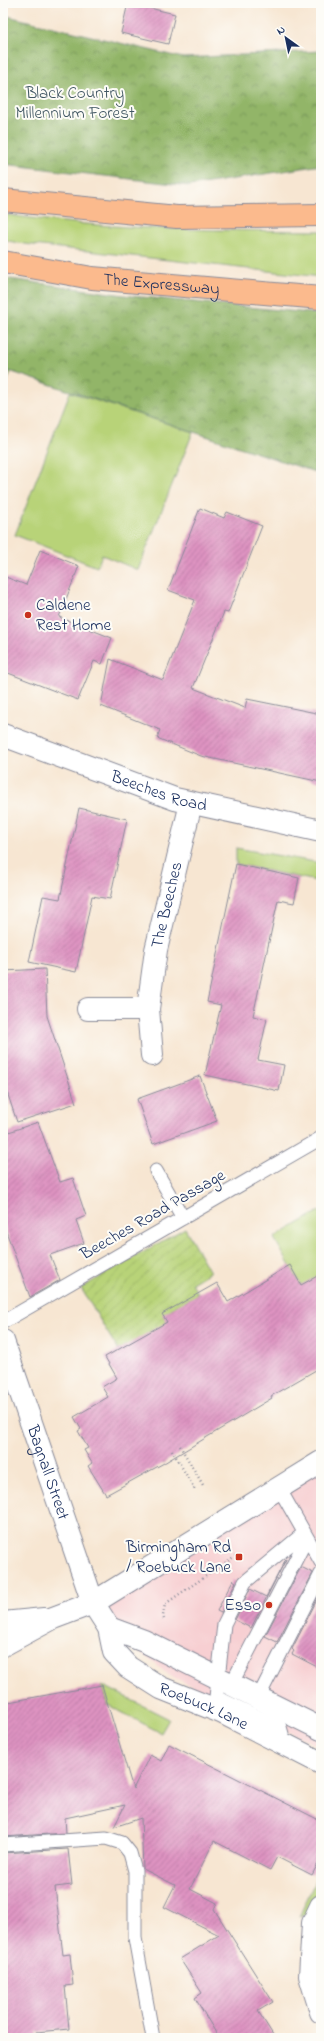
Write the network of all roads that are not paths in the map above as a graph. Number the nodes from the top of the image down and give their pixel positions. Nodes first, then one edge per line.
1 (3, 200) edge
2 (321, 215) edge
3 (3, 262) edge
4 (321, 298) edge
5 (3, 735) edge
6 (191, 803) junction
7 (321, 831) edge
8 (88, 1009) dead end
9 (148, 1009) junction
10 (152, 1055) dead end
11 (321, 1138) edge
12 (156, 1171) dead end
13 (183, 1218) junction
14 (3, 1322) edge
15 (3, 1341) edge
16 (321, 1462) edge
17 (279, 1488) junction
18 (306, 1536) junction
19 (321, 1562) edge
20 (321, 1574) edge
21 (93, 1603) junction
22 (53, 1618) junction
23 (3, 1623) edge
24 (109, 1628) junction
25 (3, 1645) edge
26 (225, 1682) junction
27 (258, 1698) junction
28 (321, 1729) edge
29 (285, 1744) junction
30 (321, 1763) edge
31 (3, 1845) edge
32 (321, 1906) edge
33 (321, 2012) edge
34 (154, 2038) edge

1 - 2 highway
3 - 4 highway, The Expressway
5 - 6 street, Beeches Road
6 - 7 street, Beeches Road
6 - 9 street, The Beeches
8 - 9 street
9 - 10 street, The Beeches
11 - 13 lane, Beeches Road Passage
12 - 13 lane
13 - 14 lane, Beeches Road Passage
15 - 21 street, Bagnall Street
16 - 17 street
17 - 18 lane
17 - 21 street
18 - 19 lane
18 - 26 lane
18 - 26 lane
20 - 27 lane
21 - 22 street
21 - 24 street, Roebuck Lane
22 - 23 street
22 - 25 street
24 - 26 street, Roebuck Lane
24 - 29 street, Roebuck Lane
26 - 27 street, Roebuck Lane
26 - 29 lane
27 - 28 street, Roebuck Lane
29 - 30 street, Roebuck Lane
31 - 34 lane
32 - 33 street

